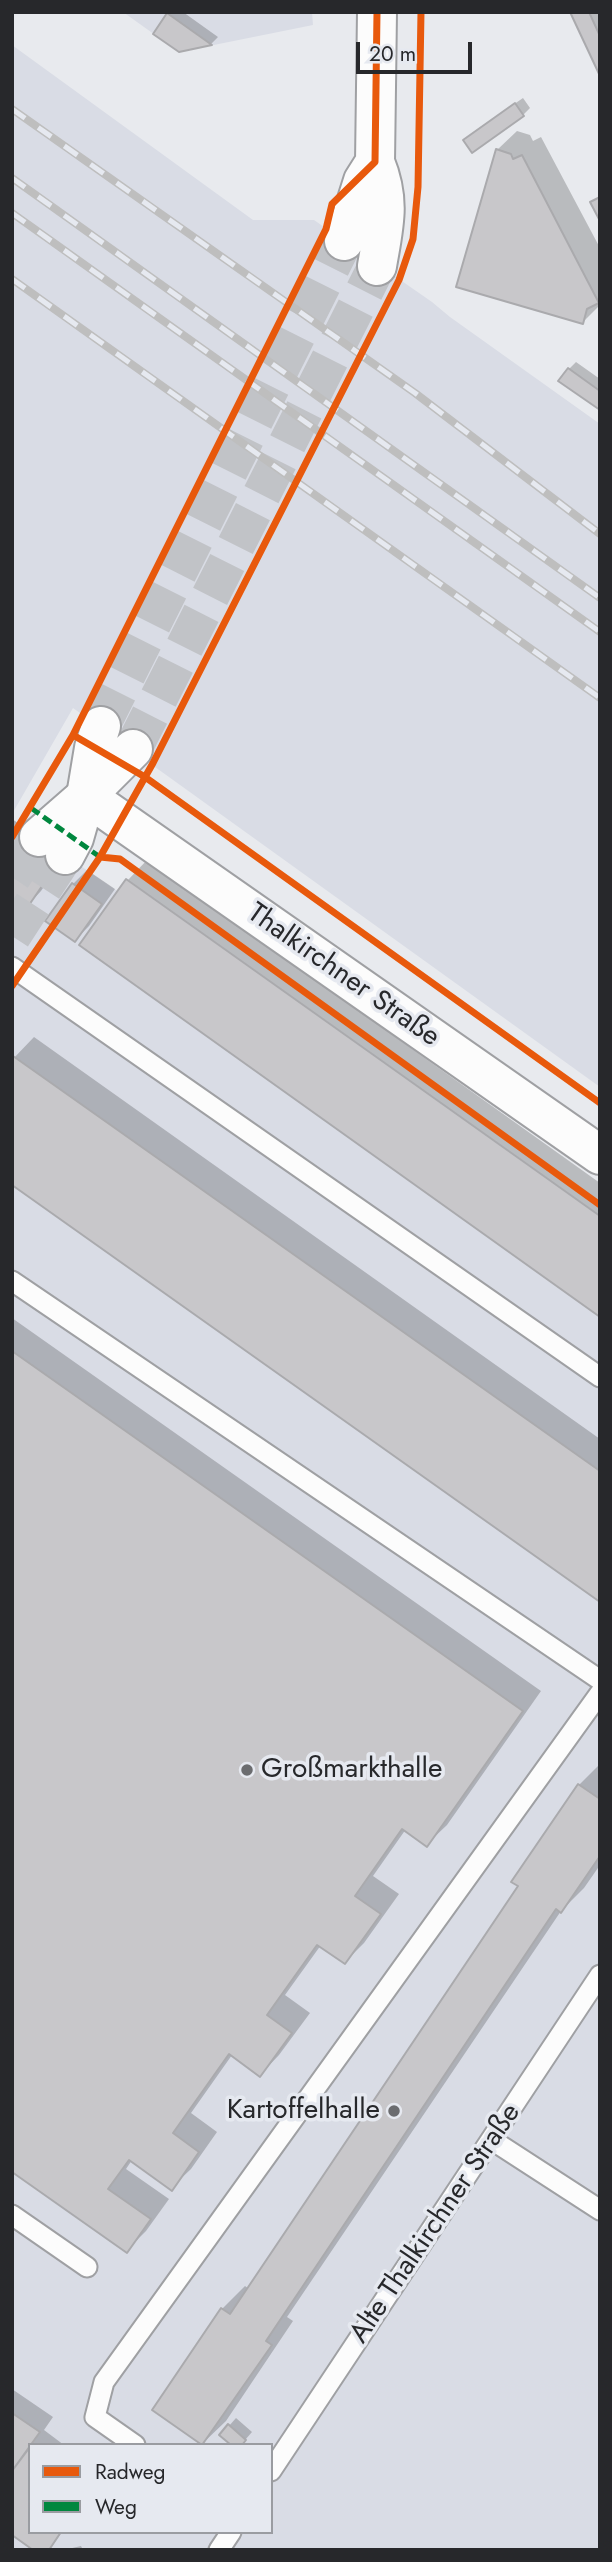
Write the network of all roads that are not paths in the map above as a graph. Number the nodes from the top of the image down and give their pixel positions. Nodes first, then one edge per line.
1 (377, 12) edge
2 (375, 162) junction
3 (344, 242) tunnel mouth
4 (377, 266) tunnel mouth
5 (100, 726) tunnel mouth
6 (134, 749) tunnel mouth
7 (86, 796) junction
8 (52, 846) tunnel mouth
9 (12, 967) edge
10 (600, 1155) edge
11 (12, 1281) edge
12 (600, 1377) edge
13 (600, 1680) edge
14 (600, 1693) edge
15 (600, 1975) edge
16 (492, 2140) junction
17 (600, 2210) edge
18 (12, 2215) edge
19 (87, 2267) dead end
20 (132, 2443) edge
21 (273, 2469) edge
22 (230, 2534) edge
23 (219, 2550) edge

1 - 2 street
2 - 3 street
2 - 4 street
5 - 7 street
6 - 7 street
7 - 8 street
7 - 10 street, Thalkirchner Straße
9 - 12 lane
11 - 13 lane
14 - 20 lane
15 - 16 lane, Alte Thalkirchner Straße
16 - 17 lane
16 - 21 lane, Alte Thalkirchner Straße
18 - 19 lane
22 - 23 lane

